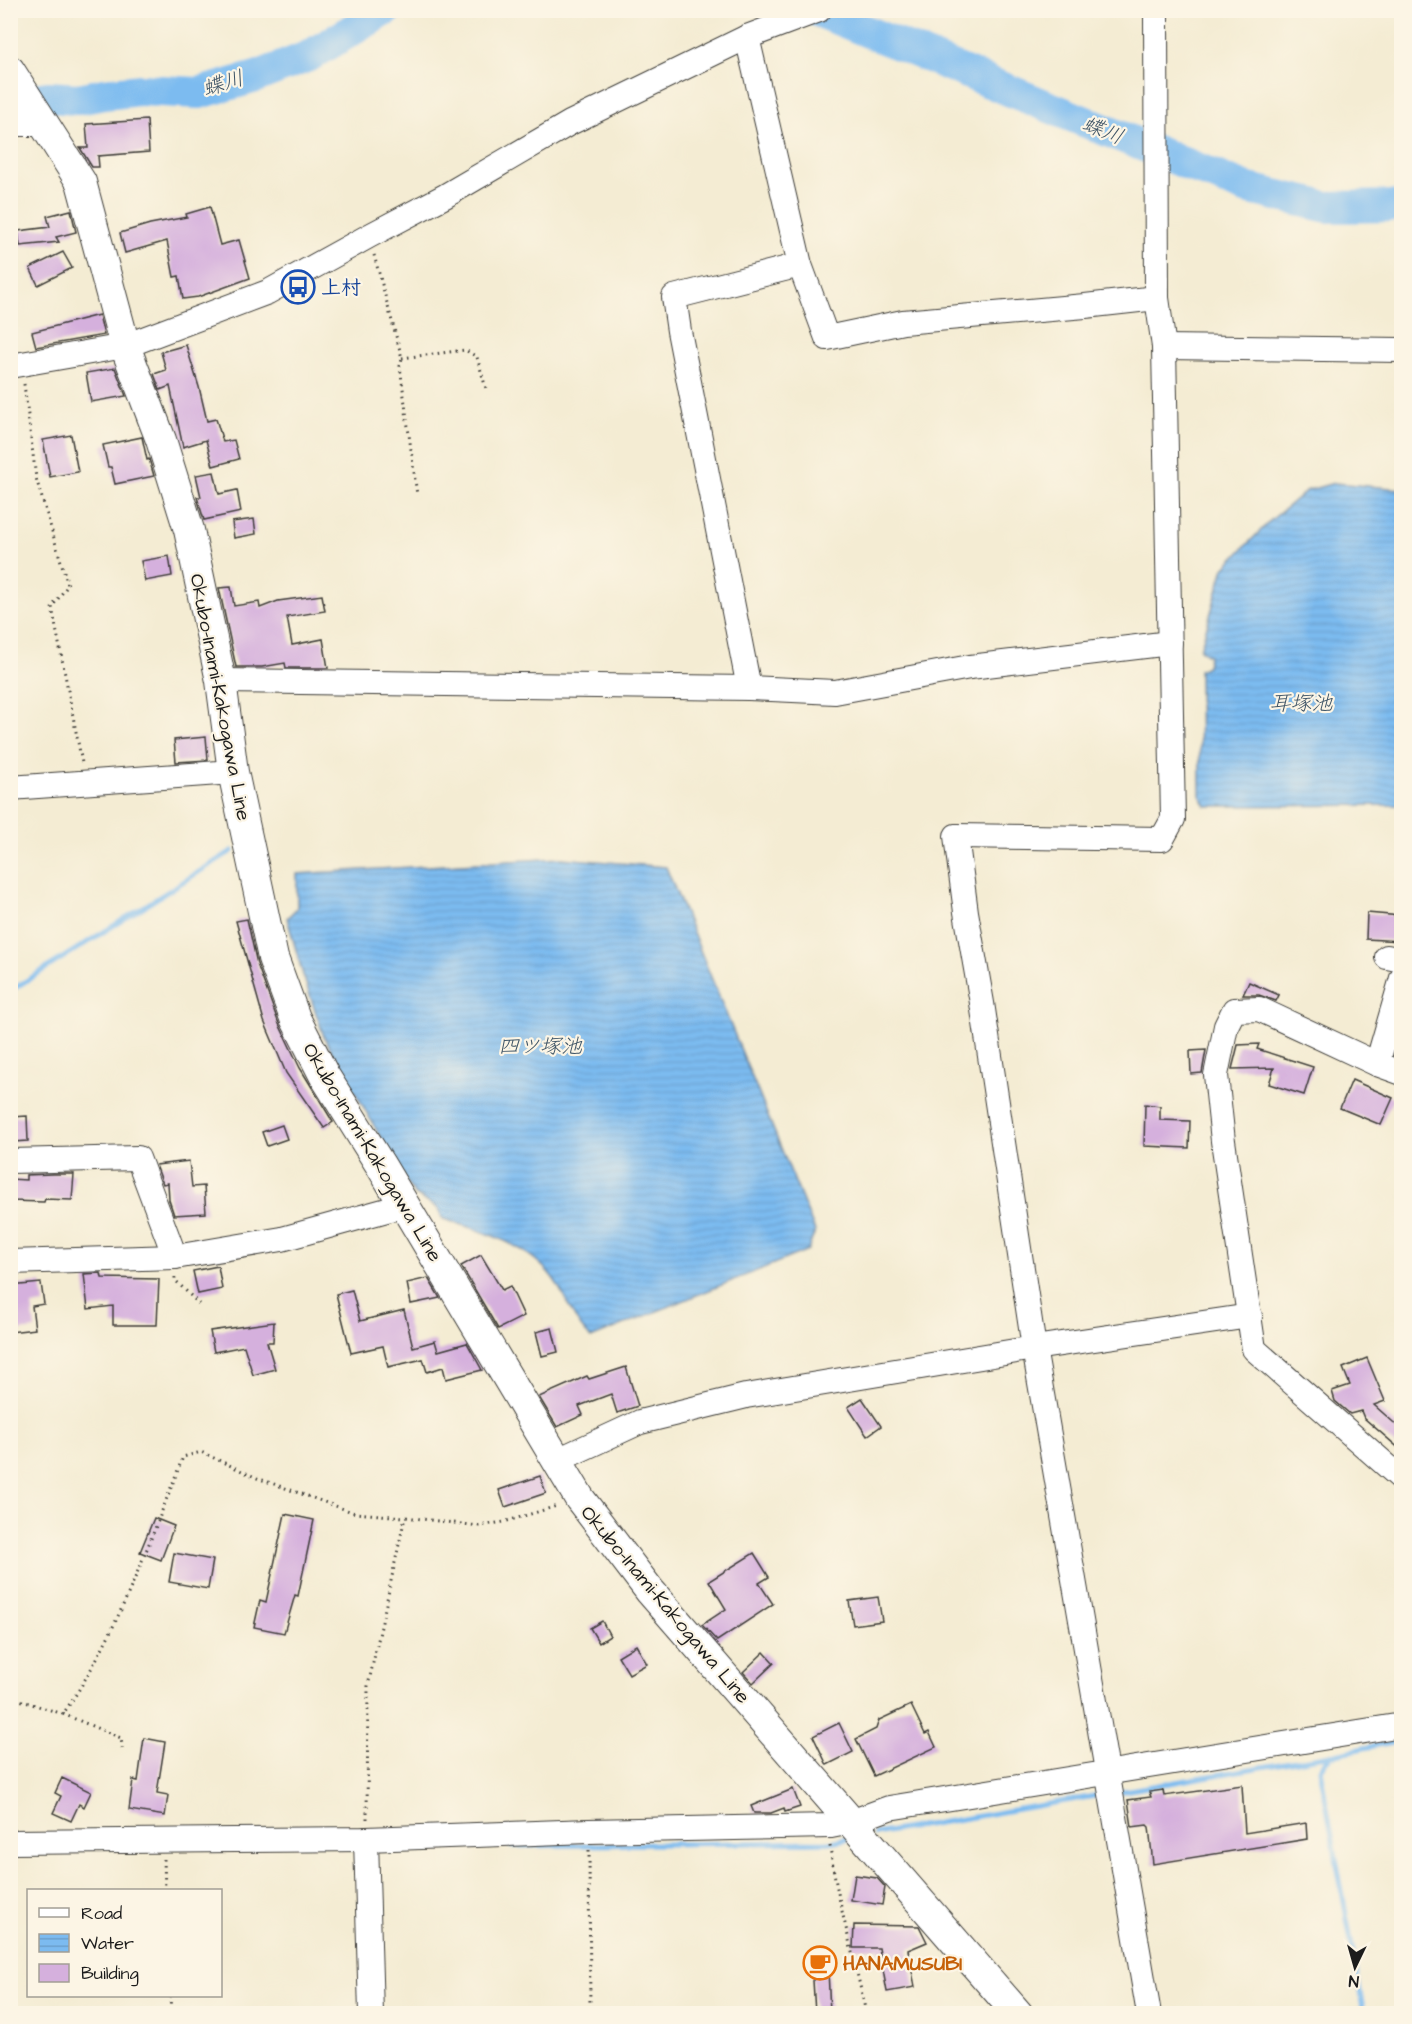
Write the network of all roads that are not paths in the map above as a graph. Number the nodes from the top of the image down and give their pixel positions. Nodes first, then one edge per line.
1 (819, 10) edge
2 (1156, 10) edge
3 (747, 37) junction
4 (13, 77) edge
5 (42, 119) junction
6 (10, 124) edge
7 (800, 265) junction
8 (1157, 298) junction
9 (125, 346) junction
10 (1164, 347) junction
11 (1401, 350) edge
12 (16, 365) edge
13 (1170, 643) junction
14 (221, 681) junction
15 (749, 688) junction
16 (233, 772) junction
17 (10, 788) edge
18 (1401, 978) edge
19 (1377, 1064) junction
20 (1401, 1073) edge
21 (10, 1161) edge
22 (405, 1205) junction
23 (175, 1257) junction
24 (10, 1262) edge
25 (1250, 1316) junction
26 (1034, 1348) junction
27 (558, 1460) junction
28 (1401, 1479) edge
29 (1401, 1725) edge
30 (1108, 1773) junction
31 (841, 1824) junction
32 (366, 1839) junction
33 (10, 1842) edge
34 (371, 2013) edge
35 (1018, 2013) edge
36 (1149, 2013) edge

1 - 3 street
2 - 8 street
3 - 7 street
3 - 9 street
4 - 5 main road, Okubo-Inami-Kakogawa Line
5 - 6 street
5 - 9 main road, Okubo-Inami-Kakogawa Line
7 - 8 street
7 - 15 street
8 - 10 street
9 - 12 street
9 - 14 main road, Okubo-Inami-Kakogawa Line
10 - 11 street
10 - 13 street
13 - 15 street
13 - 26 street
14 - 15 street
14 - 16 main road, Okubo-Inami-Kakogawa Line
16 - 17 street
16 - 22 main road, Okubo-Inami-Kakogawa Line
18 - 19 street
19 - 20 street
19 - 25 street
21 - 23 street
22 - 23 street
22 - 27 main road, Okubo-Inami-Kakogawa Line
23 - 24 street
25 - 26 street
25 - 28 street
26 - 27 street
26 - 30 street
27 - 31 main road, Okubo-Inami-Kakogawa Line
29 - 30 street
30 - 31 street
30 - 36 street
31 - 32 street
31 - 35 main road, Okubo-Inami-Kakogawa Line
32 - 33 street
32 - 34 street

